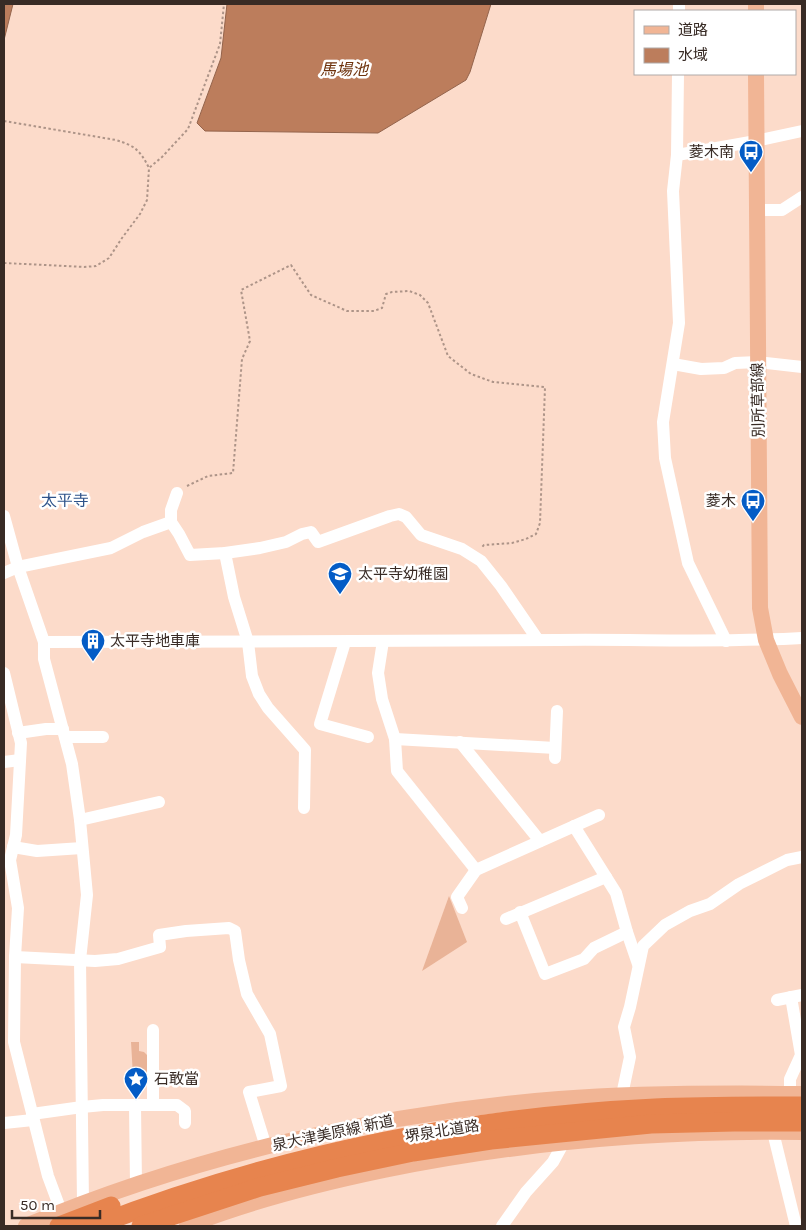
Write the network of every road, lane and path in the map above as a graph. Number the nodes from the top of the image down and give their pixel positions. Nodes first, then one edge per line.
1 (224, 4) edge
2 (678, 75) edge
3 (756, 75) edge
4 (4, 121) edge
5 (802, 131) edge
6 (756, 141) junction
7 (677, 155) junction
8 (149, 168) junction
9 (800, 202) edge
10 (757, 210) junction
11 (4, 263) edge
12 (758, 362) junction
13 (672, 364) junction
14 (802, 367) edge
15 (177, 493) joint
16 (4, 516) edge
17 (171, 522) junction
18 (225, 552) junction
19 (476, 557) junction
20 (18, 567) junction
21 (4, 573) edge
22 (802, 638) edge
23 (538, 640) junction
24 (766, 640) junction
25 (383, 641) junction
26 (726, 641) junction
27 (44, 642) junction
28 (248, 642) junction
29 (346, 642) junction
30 (4, 673) edge
31 (557, 711) dead end
32 (802, 717) edge
33 (18, 733) junction
34 (64, 733) junction
35 (103, 736) dead end
36 (368, 737) dead end
37 (394, 739) junction
38 (460, 742) junction
39 (20, 760) junction
40 (4, 762) edge
41 (159, 802) dead end
42 (304, 808) dead end
43 (599, 815) dead end
44 (80, 820) junction
45 (574, 826) junction
46 (540, 841) junction
47 (82, 848) junction
48 (802, 857) edge
49 (7, 858) edge
50 (476, 870) junction
51 (606, 877) junction
52 (462, 908) dead end
53 (520, 912) junction
54 (506, 918) dead end
55 (627, 932) junction
56 (15, 957) junction
57 (80, 960) junction
58 (638, 964) junction
59 (797, 996) edge
60 (777, 1000) dead end
61 (153, 1030) dead end
62 (622, 1095) junction
63 (798, 1098) edge
64 (135, 1105) junction
65 (153, 1105) junction
66 (82, 1107) junction
67 (33, 1117) junction
68 (802, 1122) edge
69 (4, 1123) edge
70 (185, 1123) dead end
71 (773, 1132) junction
72 (802, 1132) edge
73 (564, 1142) junction
74 (266, 1147) junction
75 (335, 1160) junction
76 (136, 1185) junction
77 (83, 1203) junction
78 (62, 1221) edge
79 (26, 1226) edge
80 (74, 1226) edge
81 (94, 1226) edge
82 (141, 1226) edge
83 (170, 1226) edge
84 (187, 1226) edge
85 (502, 1226) edge
86 (796, 1226) edge

1 - 8 path
2 - 7 street
3 - 6 main road, 別所草部線
4 - 8 path
5 - 6 street
6 - 7 street
6 - 10 main road, 別所草部線
7 - 13 street
8 - 11 path
9 - 10 street
10 - 12 main road, 別所草部線
12 - 13 street
12 - 14 street
12 - 24 main road, 別所草部線
13 - 26 street
15 - 17 street
15 - 19 path
16 - 20 street
17 - 18 street
17 - 20 street
18 - 19 street
18 - 28 street
19 - 23 street
20 - 21 street
20 - 27 street
22 - 24 street
23 - 25 street
23 - 26 street
24 - 26 street
24 - 32 main road, 別所草部線
25 - 29 street
25 - 37 street
27 - 28 street
27 - 34 street
28 - 29 street
28 - 42 street
29 - 36 street
30 - 33 street
31 - 38 street
33 - 34 street
33 - 39 street
34 - 35 street
34 - 44 street
37 - 38 street
37 - 50 street
38 - 46 street
39 - 40 street
39 - 49 street
41 - 44 street
43 - 45 street
44 - 47 street
45 - 46 street
45 - 51 street
46 - 50 street
47 - 49 street
47 - 57 street
48 - 58 street
49 - 56 street
50 - 52 street
51 - 53 street
51 - 55 street
53 - 54 street
53 - 55 street
55 - 58 street
56 - 57 street
56 - 67 street
57 - 66 street
57 - 74 street
58 - 62 street
59 - 60 street
59 - 63 street
61 - 65 street
62 - 63 main road, 泉大津美原線 新道
62 - 74 main road, 泉大津美原線 新道
63 - 75 highway, 堺泉北道路
64 - 65 street
64 - 66 street
64 - 76 street
65 - 70 street
66 - 67 street
66 - 77 street
67 - 69 street
67 - 78 street
68 - 75 highway, 堺泉北道路
71 - 72 main road
71 - 73 main road
71 - 86 street
73 - 84 main road
73 - 85 street
74 - 76 main road, 泉大津美原線 新道
75 - 78 highway
75 - 81 highway, 堺泉北道路
75 - 82 highway, 堺泉北道路
75 - 83 highway
76 - 77 main road, 泉大津美原線 新道
77 - 78 main road, 泉大津美原線 新道
78 - 79 main road, 泉大津美原線 新道
78 - 80 main road

